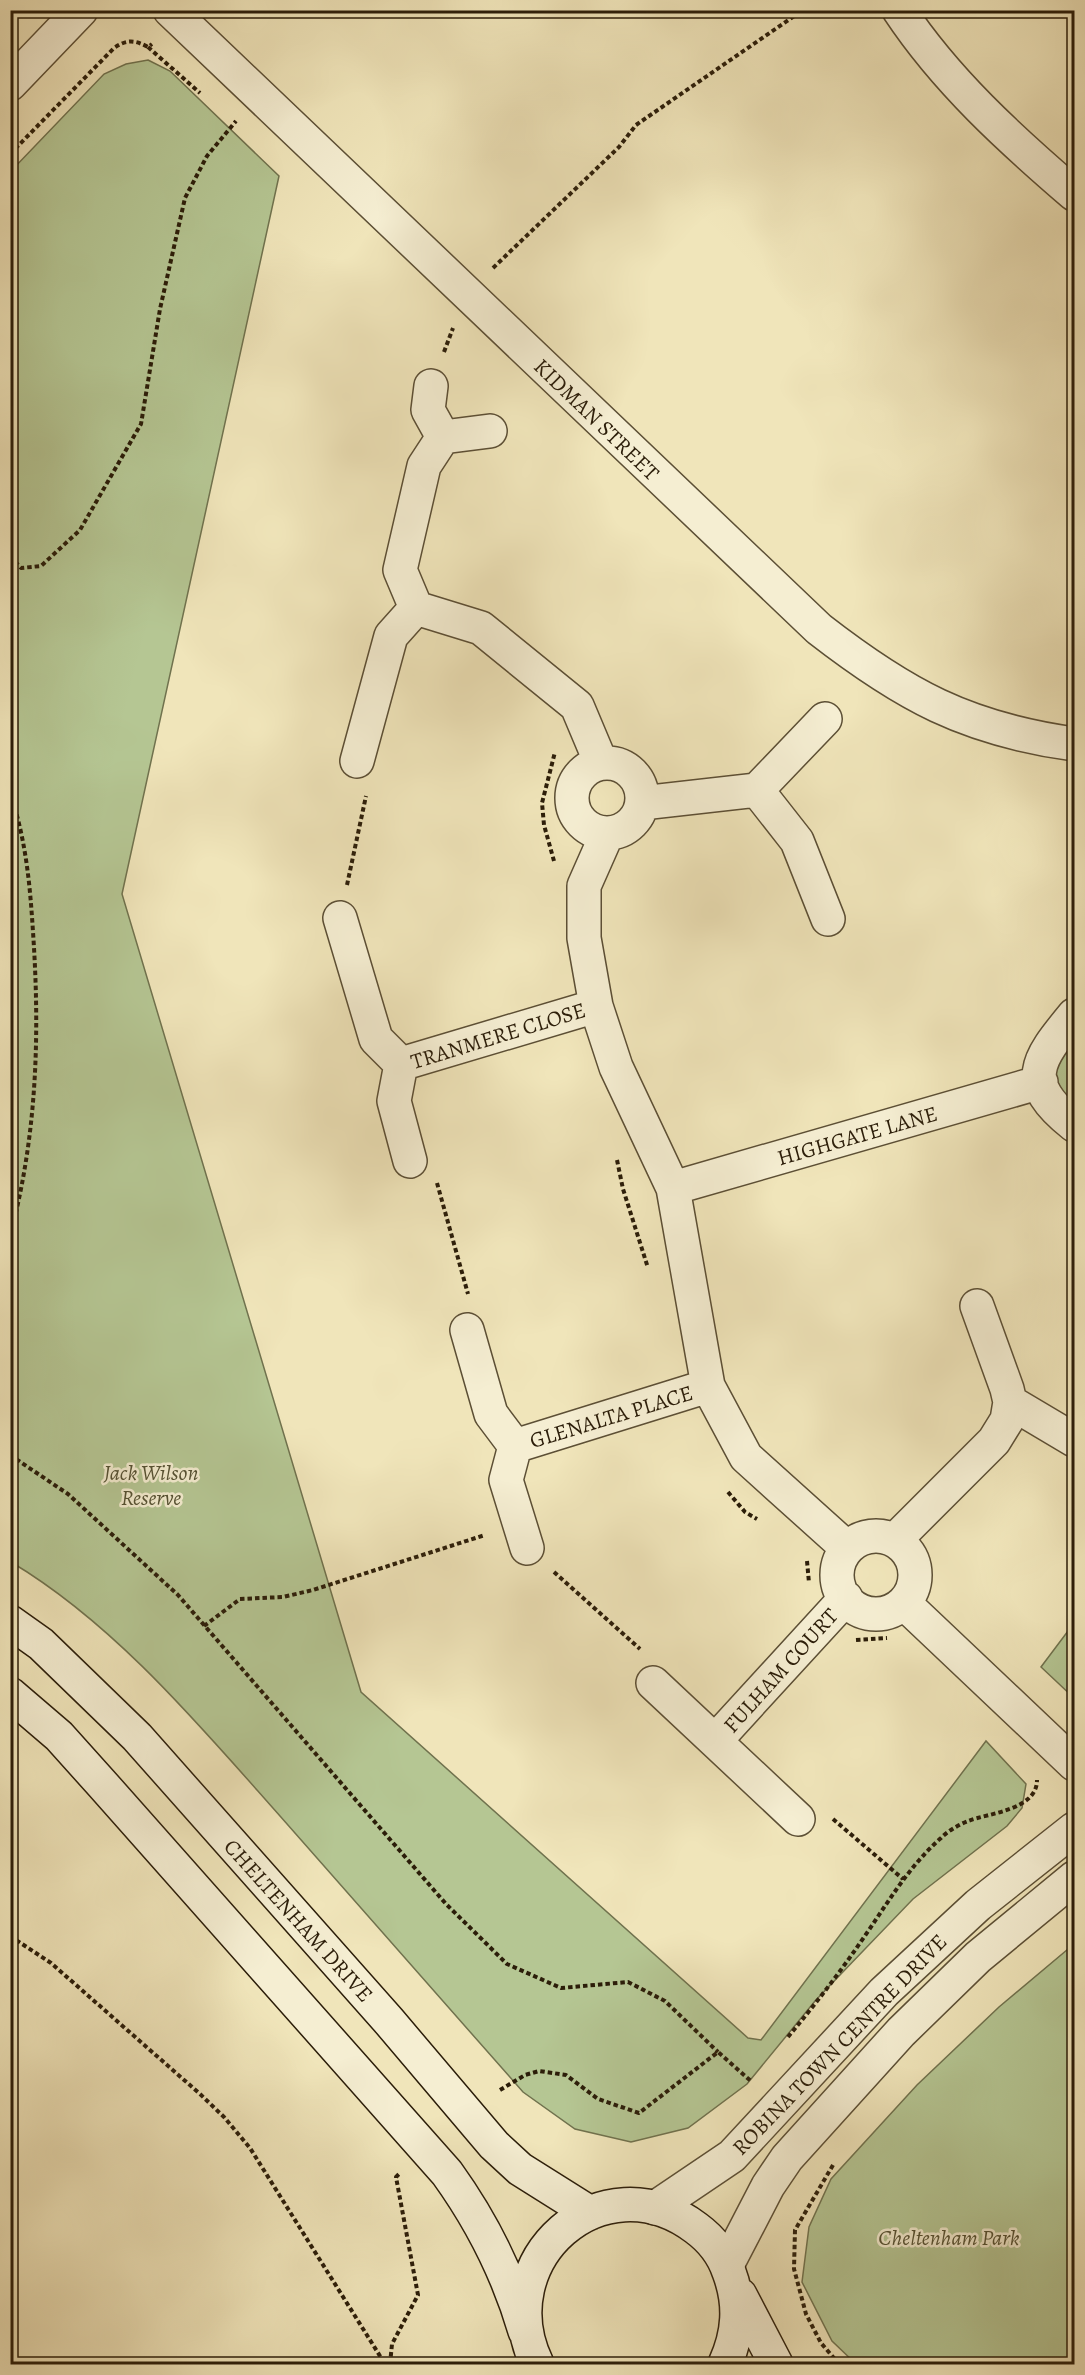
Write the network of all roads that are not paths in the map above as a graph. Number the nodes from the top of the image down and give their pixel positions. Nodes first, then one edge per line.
1 (81, 10) edge
2 (899, 10) edge
3 (174, 14) edge
4 (10, 84) edge
5 (1074, 194) edge
6 (431, 386) road end
7 (490, 430) dead end
8 (442, 437) junction
9 (416, 608) junction
10 (825, 719) dead end
11 (1074, 744) edge
12 (357, 761) road end
13 (601, 763) junction
14 (757, 790) junction
15 (642, 803) junction
16 (607, 834) junction
17 (340, 918) road end
18 (828, 919) dead end
19 (596, 1006) junction
20 (1074, 1015) edge
21 (401, 1064) junction
22 (1041, 1082) junction
23 (1074, 1125) edge
24 (410, 1161) road end
25 (673, 1188) junction
26 (977, 1306) dead end
27 (467, 1330) road end
28 (708, 1386) junction
29 (1010, 1402) junction
30 (1074, 1440) edge
31 (515, 1446) junction
32 (523, 1536) road end
33 (895, 1540) junction
34 (848, 1548) junction
35 (846, 1598) junction
36 (904, 1603) junction
37 (10, 1622) edge
38 (653, 1683) road end
39 (10, 1694) edge
40 (715, 1741) junction
41 (1074, 1764) edge
42 (798, 1819) road end
43 (1074, 1829) edge
44 (1074, 1878) edge
45 (655, 2208) junction
46 (590, 2213) junction
47 (730, 2272) junction
48 (527, 2350) edge
49 (725, 2364) edge
50 (776, 2364) edge

1 - 4 street
2 - 5 street
3 - 11 street, KIDMAN STREET
6 - 8 street
7 - 8 street
8 - 9 street
9 - 12 street
9 - 13 street
10 - 14 street
13 - 15 street
13 - 16 street
14 - 15 street
14 - 18 street
15 - 16 street
16 - 19 street
17 - 21 street, TRANMERE CLOSE
19 - 21 street, TRANMERE CLOSE
19 - 25 street
20 - 22 street
21 - 24 street, TRANMERE CLOSE
22 - 23 street
22 - 25 street, HIGHGATE LANE
25 - 28 street
26 - 29 street
27 - 31 street, GLENALTA PLACE
28 - 31 street, GLENALTA PLACE
28 - 34 street
29 - 30 street
29 - 33 street
31 - 32 street, GLENALTA PLACE
33 - 34 street
33 - 36 street
34 - 35 street
35 - 36 street
35 - 40 street, FULHAM COURT
36 - 41 street
37 - 46 street, CHELTENHAM DRIVE
38 - 40 street, FULHAM COURT
39 - 48 street
40 - 42 street, FULHAM COURT
43 - 45 street, ROBINA TOWN CENTRE DRIVE
44 - 47 street, ROBINA TOWN CENTRE DRIVE
45 - 46 street
45 - 47 street
46 - 48 street
47 - 49 street
47 - 50 street

